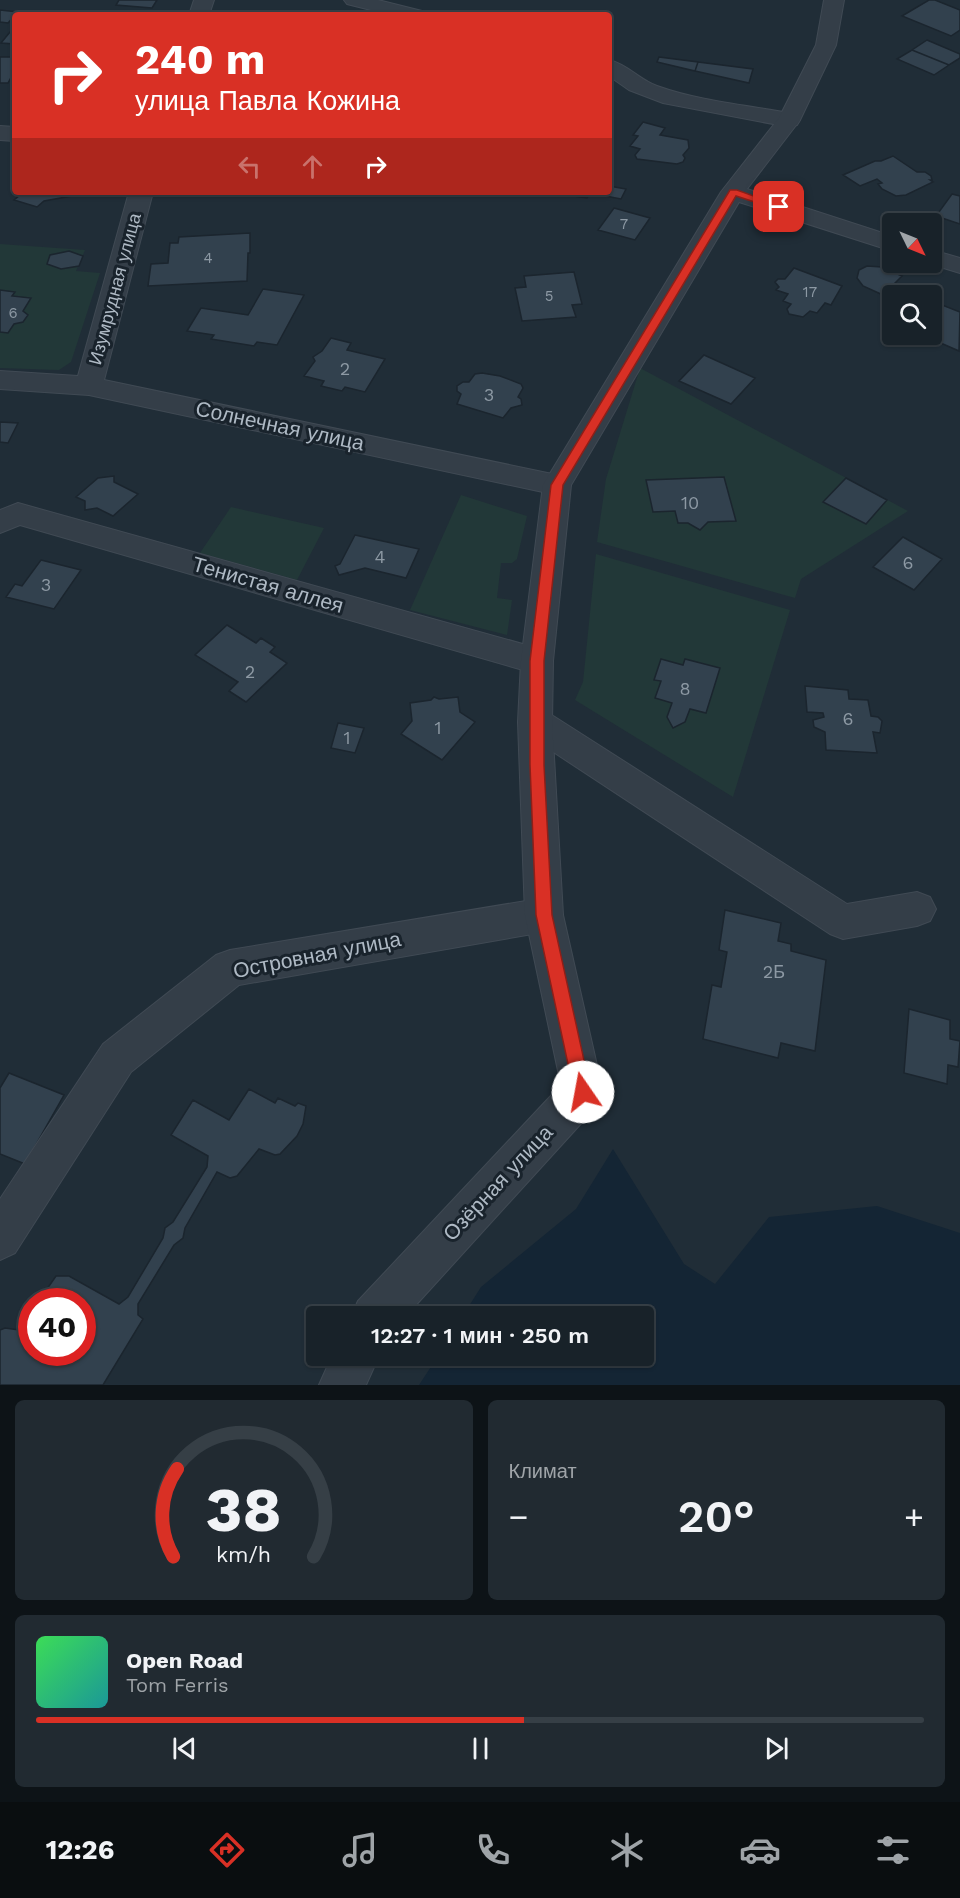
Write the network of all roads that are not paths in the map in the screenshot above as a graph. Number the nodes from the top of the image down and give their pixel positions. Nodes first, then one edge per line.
1 (354, 0) edge
2 (834, 0) edge
3 (403, 12) edge
4 (612, 68) edge
5 (789, 120) junction
6 (733, 192) junction
7 (140, 195) edge
8 (882, 241) edge
9 (942, 260) edge
10 (960, 266) edge
11 (0, 380) edge
12 (89, 386) junction
13 (557, 485) junction
14 (0, 522) edge
15 (537, 661) junction
16 (536, 722) junction
17 (917, 909) dead end
18 (544, 915) junction
19 (0, 1238) edge
20 (384, 1306) edge
21 (351, 1366) edge
22 (342, 1385) edge

1 - 3 street
2 - 5 street, Озёрная улица
4 - 5 street
5 - 6 street, Озёрная улица
6 - 8 street
6 - 13 street, Озёрная улица
7 - 12 street, Изумрудная улица
9 - 10 street
11 - 12 street, Солнечная улица
12 - 13 street, Солнечная улица
13 - 15 street, Озёрная улица
14 - 15 street, Тенистая аллея
15 - 16 street, Озёрная улица
16 - 17 street
16 - 18 street, Озёрная улица
18 - 19 street, Островная улица
18 - 20 street, Озёрная улица
21 - 22 street

